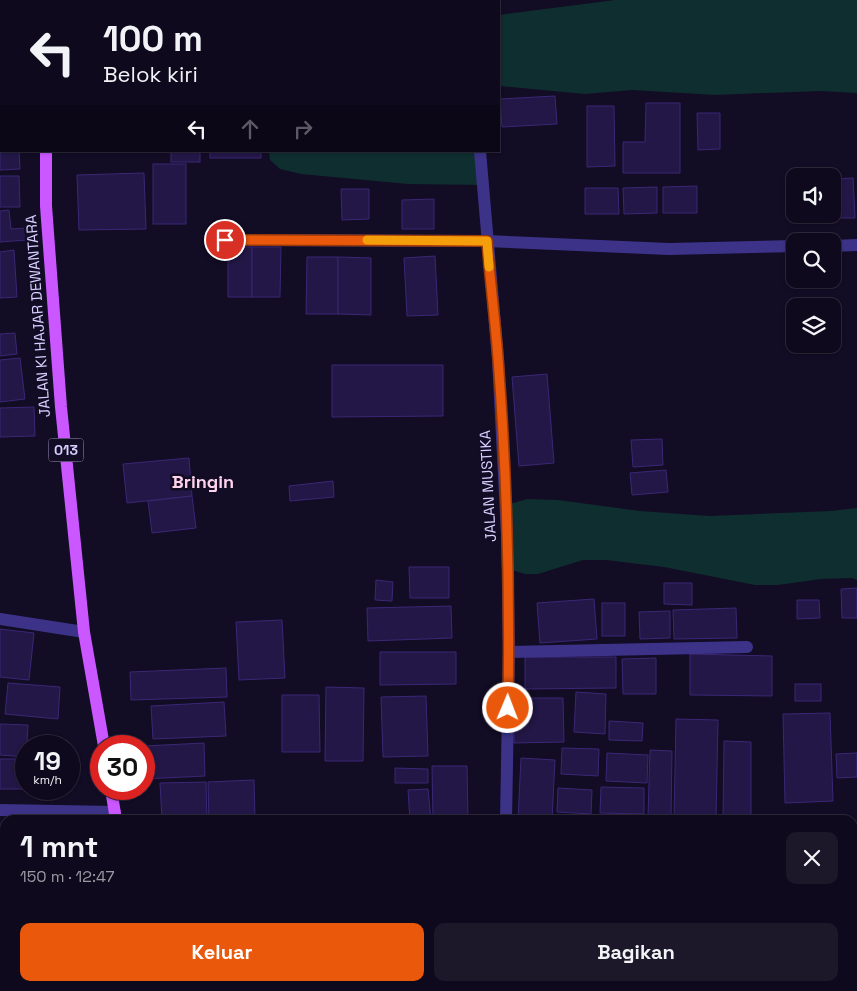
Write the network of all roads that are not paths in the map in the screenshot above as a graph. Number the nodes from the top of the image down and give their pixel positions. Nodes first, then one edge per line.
1 (46, 152) edge
2 (480, 152) edge
3 (225, 240) dead end
4 (487, 241) junction
5 (857, 245) edge
6 (786, 246) edge
7 (841, 246) edge
8 (0, 619) edge
9 (84, 632) junction
10 (747, 647) dead end
11 (509, 652) junction
12 (102, 735) edge
13 (113, 800) edge
14 (0, 810) edge
15 (97, 815) edge
16 (116, 815) edge
17 (506, 815) edge

1 - 9 main road, JALAN KI HAJAR DEWANTARA / 013
2 - 4 street, JALAN MUSTIKA
3 - 4 street
4 - 6 street
4 - 11 street, JALAN MUSTIKA
5 - 7 street
8 - 9 street
9 - 12 main road, JALAN KI HAJAR DEWANTARA / 013
10 - 11 street
11 - 17 street, JALAN MUSTIKA
13 - 16 main road
14 - 15 street

